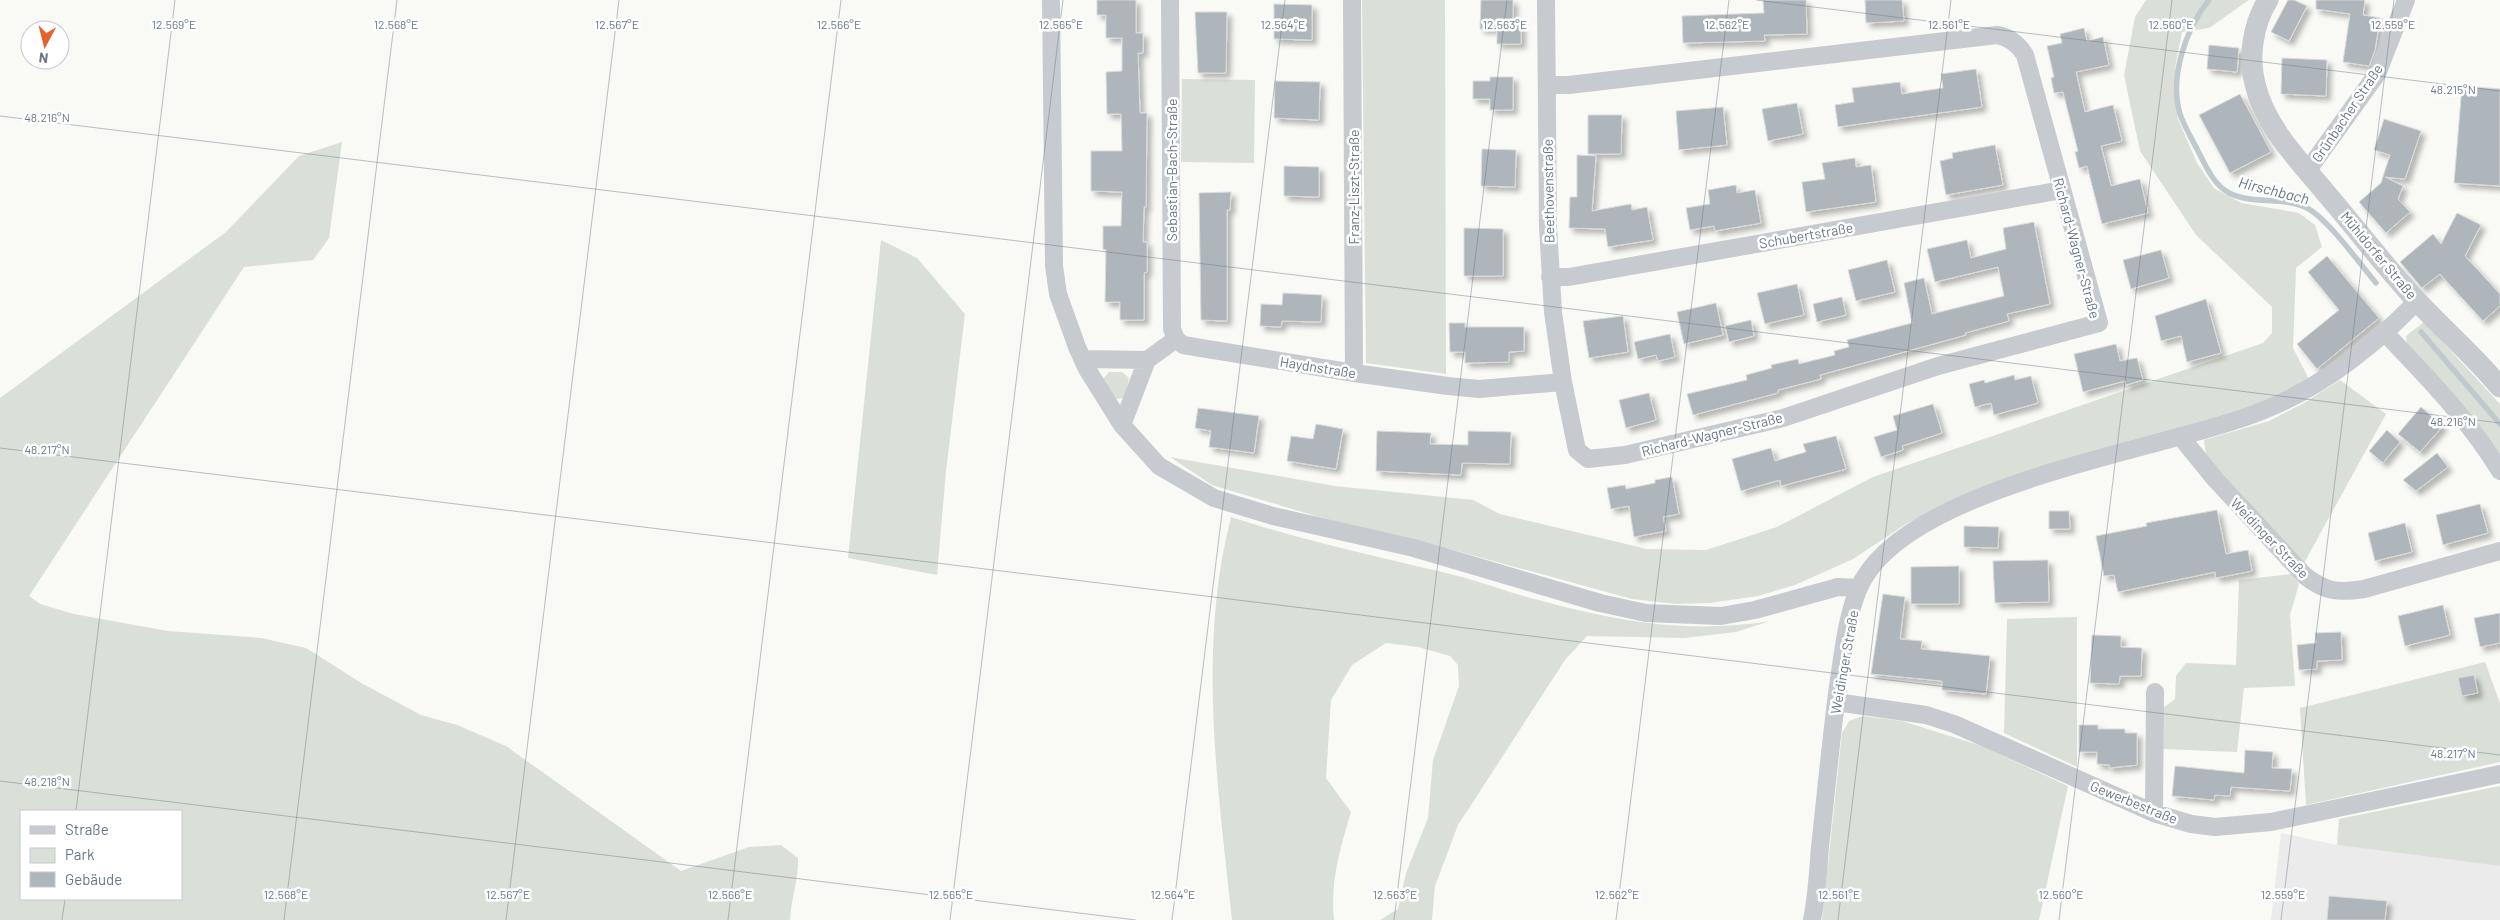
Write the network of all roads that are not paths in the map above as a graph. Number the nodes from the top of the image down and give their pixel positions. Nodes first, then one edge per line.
1 (1051, 0) edge
2 (1170, 0) edge
3 (1352, 0) edge
4 (1546, 0) edge
5 (2268, 0) edge
6 (2406, 0) edge
7 (1547, 85) junction
8 (2308, 170) junction
9 (2062, 190) junction
10 (1550, 277) junction
11 (2417, 301) junction
12 (2386, 334) junction
13 (1176, 339) junction
14 (1083, 359) junction
15 (1147, 360) junction
16 (1354, 373) junction
17 (1563, 382) junction
18 (2500, 387) edge
19 (1122, 426) junction
20 (2180, 436) junction
21 (2500, 471) edge
22 (2500, 551) edge
23 (1859, 588) junction
24 (2155, 692) dead end
25 (1836, 702) junction
26 (2500, 774) edge
27 (2154, 812) junction
28 (1812, 920) edge

1 - 14 street
2 - 13 street, Sebastian-Bach-Straße
3 - 16 street, Franz-Liszt-Straße
4 - 7 street, Beethovenstraße
5 - 8 street, Mühldorfer Straße
6 - 8 street, Grünbacher Straße
7 - 9 street, Richard-Wagner-Straße
7 - 10 street, Beethovenstraße
8 - 11 street, Mühldorfer Straße
9 - 10 street, Schubertstraße
9 - 17 street, Richard-Wagner-Straße
10 - 17 street, Beethovenstraße
11 - 12 street, Weidinger Straße
11 - 18 street, Mühldorfer Straße
12 - 20 street, Weidinger Straße
12 - 21 street
13 - 15 street
13 - 16 street, Haydnstraße
14 - 15 street
14 - 19 street
15 - 19 street
16 - 17 street, Haydnstraße
19 - 23 street
20 - 22 street, Weidinger Straße
20 - 23 street, Weidinger Straße
23 - 25 street, Weidinger Straße
24 - 27 street
25 - 27 street, Gewerbestraße
25 - 28 street, Weidinger Straße
26 - 27 street, Gewerbestraße

